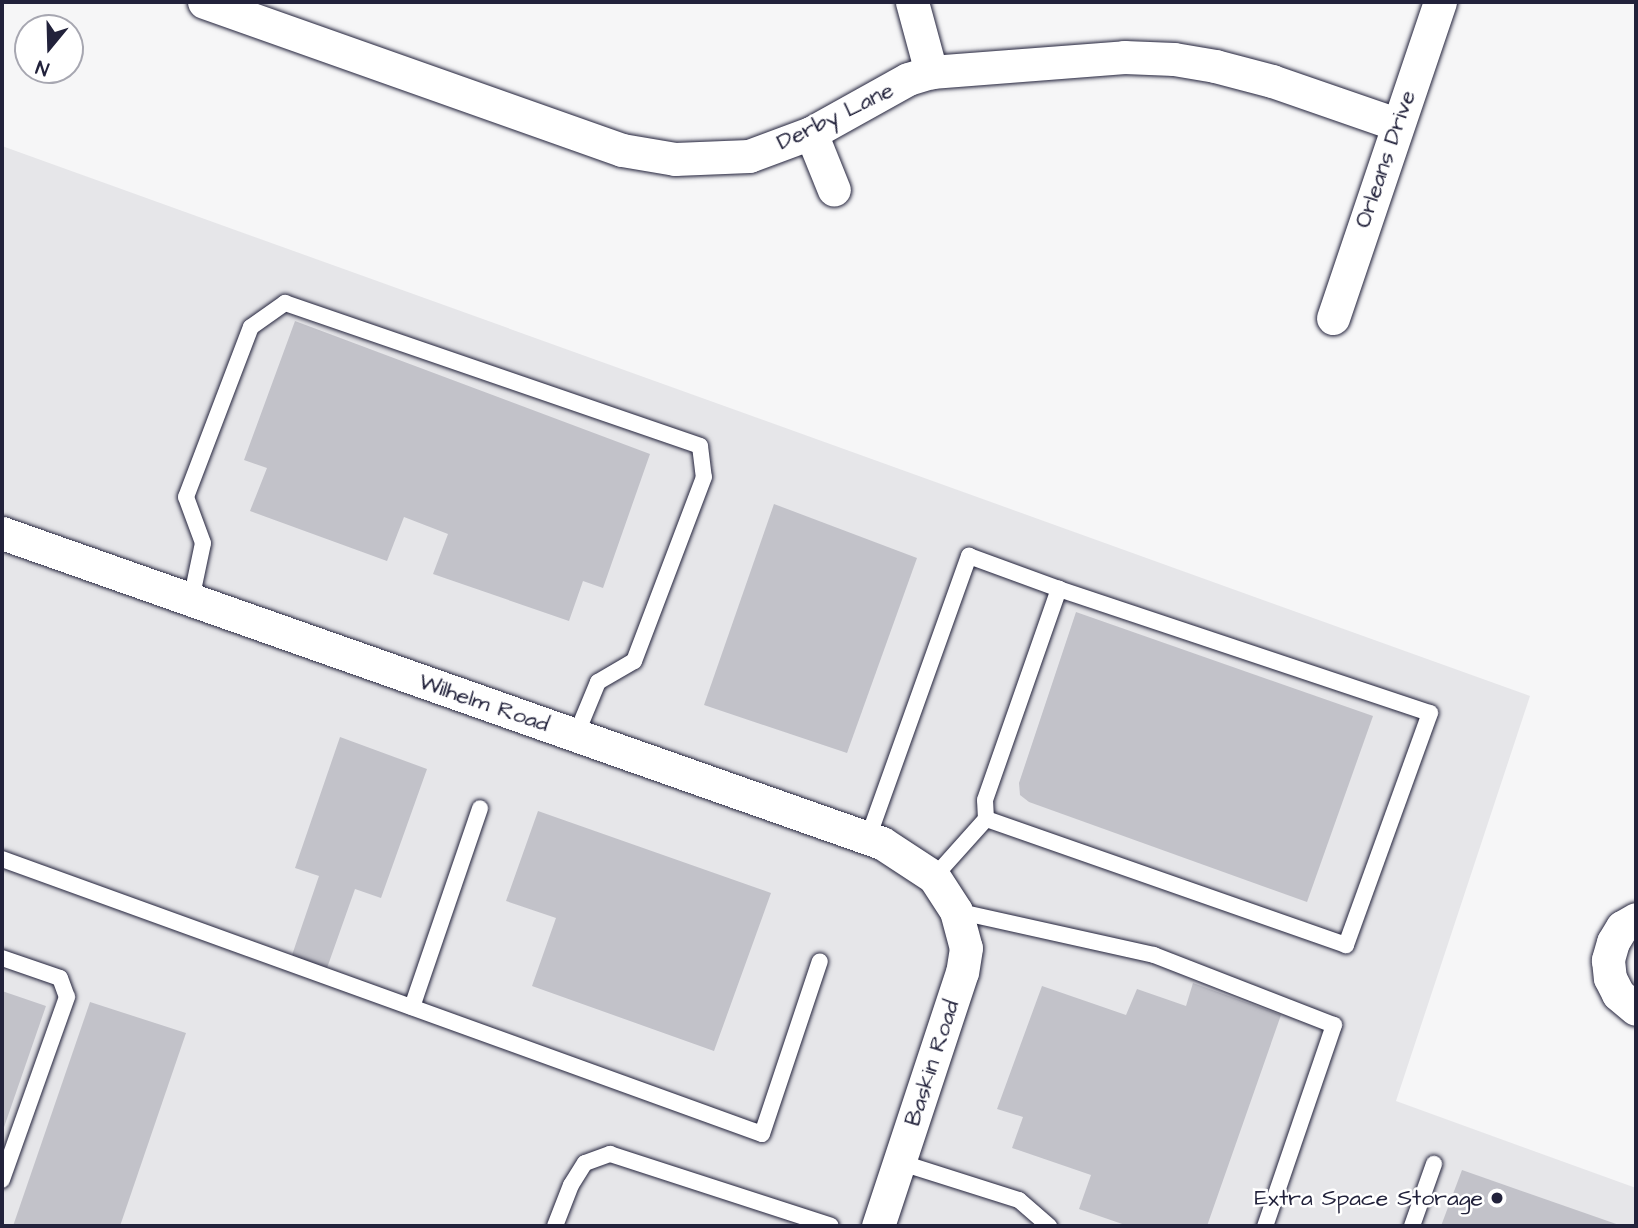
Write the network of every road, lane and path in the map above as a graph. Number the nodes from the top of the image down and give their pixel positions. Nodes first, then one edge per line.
1 (204, 2) edge
2 (912, 2) edge
3 (1440, 2) edge
4 (931, 72) junction
5 (1396, 124) junction
6 (811, 133) junction
7 (834, 190) dead end
8 (1333, 318) dead end
9 (2, 533) edge
10 (1059, 589) junction
11 (191, 600) junction
12 (576, 735) junction
13 (480, 808) dead end
14 (986, 819) junction
15 (868, 838) junction
16 (2, 859) edge
17 (946, 896) junction
18 (1636, 919) edge
19 (2, 958) edge
20 (820, 961) dead end
21 (412, 1007) junction
22 (1636, 1009) edge
23 (899, 1161) junction
24 (1434, 1164) dead end
25 (2, 1180) edge
26 (555, 1226) edge
27 (831, 1226) edge
28 (878, 1226) edge
29 (1049, 1226) edge
30 (1265, 1226) edge
31 (1412, 1226) edge

1 - 6 street, Derby Lane
2 - 4 street
3 - 5 street, Orleans Drive
4 - 5 street, Derby Lane
4 - 6 street, Derby Lane
5 - 8 street, Orleans Drive
6 - 7 street
9 - 11 street, Wilhelm Road
10 - 14 lane
10 - 14 lane
10 - 15 lane
11 - 12 street, Wilhelm Road
11 - 12 lane
12 - 15 street, Wilhelm Road
13 - 21 lane
14 - 17 lane
15 - 17 street, Wilhelm Road
16 - 21 lane
17 - 23 street, Baskin Road
17 - 30 lane
18 - 22 street
19 - 25 lane
20 - 21 lane
23 - 28 street, Baskin Road
23 - 29 lane
24 - 31 lane
26 - 27 lane

